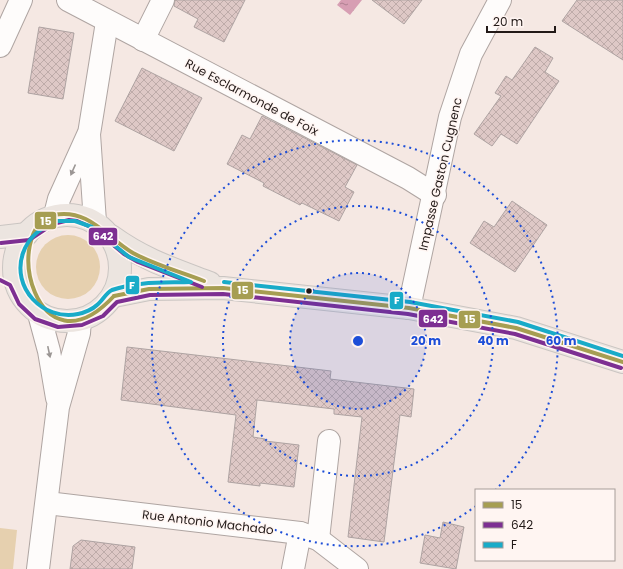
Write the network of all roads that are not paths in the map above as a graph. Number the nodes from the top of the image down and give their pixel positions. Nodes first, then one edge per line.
1 (21, 0) edge
2 (68, 0) edge
3 (163, 0) edge
4 (500, 0) edge
5 (107, 22) junction
6 (143, 40) junction
7 (0, 46) edge
8 (89, 134) junction
9 (435, 195) junction
10 (55, 215) junction
11 (103, 229) junction
12 (27, 234) junction
13 (0, 236) edge
14 (8, 277) edge
15 (223, 288) junction
16 (114, 296) junction
17 (409, 308) junction
18 (40, 314) junction
19 (80, 320) junction
20 (623, 362) edge
21 (58, 407) junction
22 (329, 441) dead end
23 (48, 502) junction
24 (309, 536) junction
25 (38, 569) edge
26 (293, 569) edge
27 (357, 569) edge

1 - 7 street
2 - 5 street, Rue Esclarmonde de Foix
3 - 6 street
4 - 9 street, Impasse Gaston Cugnenc
5 - 6 street, Rue Esclarmonde de Foix
5 - 8 street
6 - 9 street, Rue Esclarmonde de Foix
8 -> 10 street
8 - 11 street
9 - 17 street, Impasse Gaston Cugnenc
10 - 11 main road
10 - 12 main road
11 - 15 main road
11 - 16 main road
12 - 13 main road
12 - 14 main road
14 - 18 main road
15 - 16 main road
15 - 17 main road
16 - 19 main road
17 - 20 main road
18 - 19 main road
18 -> 21 street
19 - 21 street
21 - 23 street
22 - 24 street
23 - 24 street, Rue Antonio Machado
23 - 25 street
24 - 26 street
24 - 27 street

